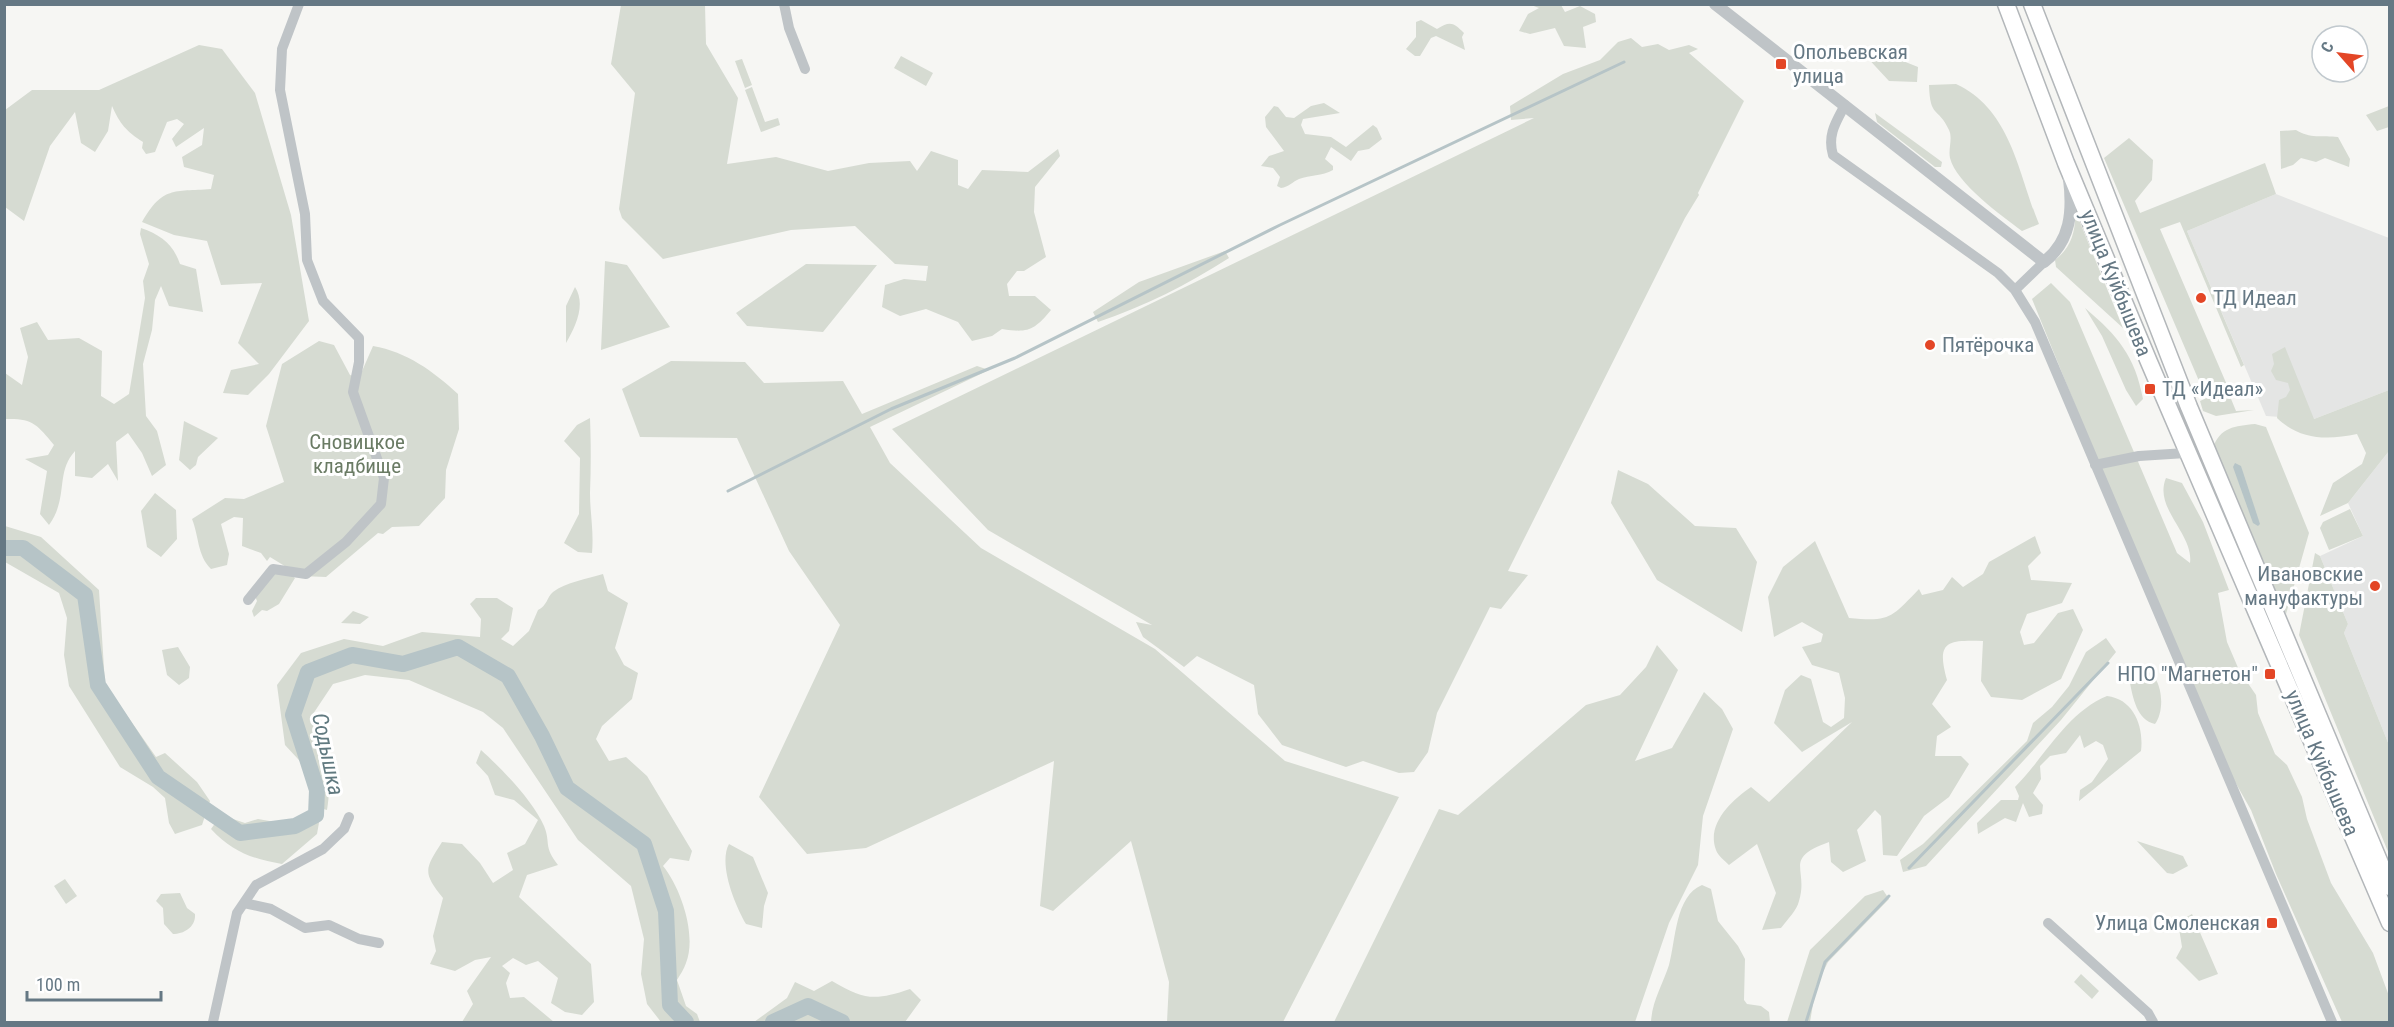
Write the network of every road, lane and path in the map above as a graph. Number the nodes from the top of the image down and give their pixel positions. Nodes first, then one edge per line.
1 (299, 4) edge
2 (784, 4) edge
3 (1715, 4) edge
4 (2006, 4) edge
5 (2032, 4) edge
6 (805, 69) dead end
7 (1845, 105) junction
8 (2066, 163) junction
9 (2044, 262) junction
10 (2015, 290) junction
11 (2186, 453) junction
12 (2095, 465) junction
13 (248, 600) dead end
14 (350, 817) dead end
15 (2390, 887) edge
16 (244, 903) junction
17 (2048, 923) dead end
18 (2390, 923) edge
19 (379, 944) dead end
20 (213, 1023) edge
21 (2153, 1023) edge
22 (2332, 1023) edge

1 - 13 street
2 - 6 street
3 - 7 street
4 - 8 highway, улица Куйбышева
5 - 15 highway, улица Куйбышева
7 - 9 street
7 - 10 street
8 - 9 street
8 - 11 highway, улица Куйбышева
9 - 10 street
10 - 12 street
11 - 12 street
11 - 18 highway, улица Куйбышева
12 - 22 street
14 - 16 street
16 - 19 street
16 - 20 street
17 - 21 street

